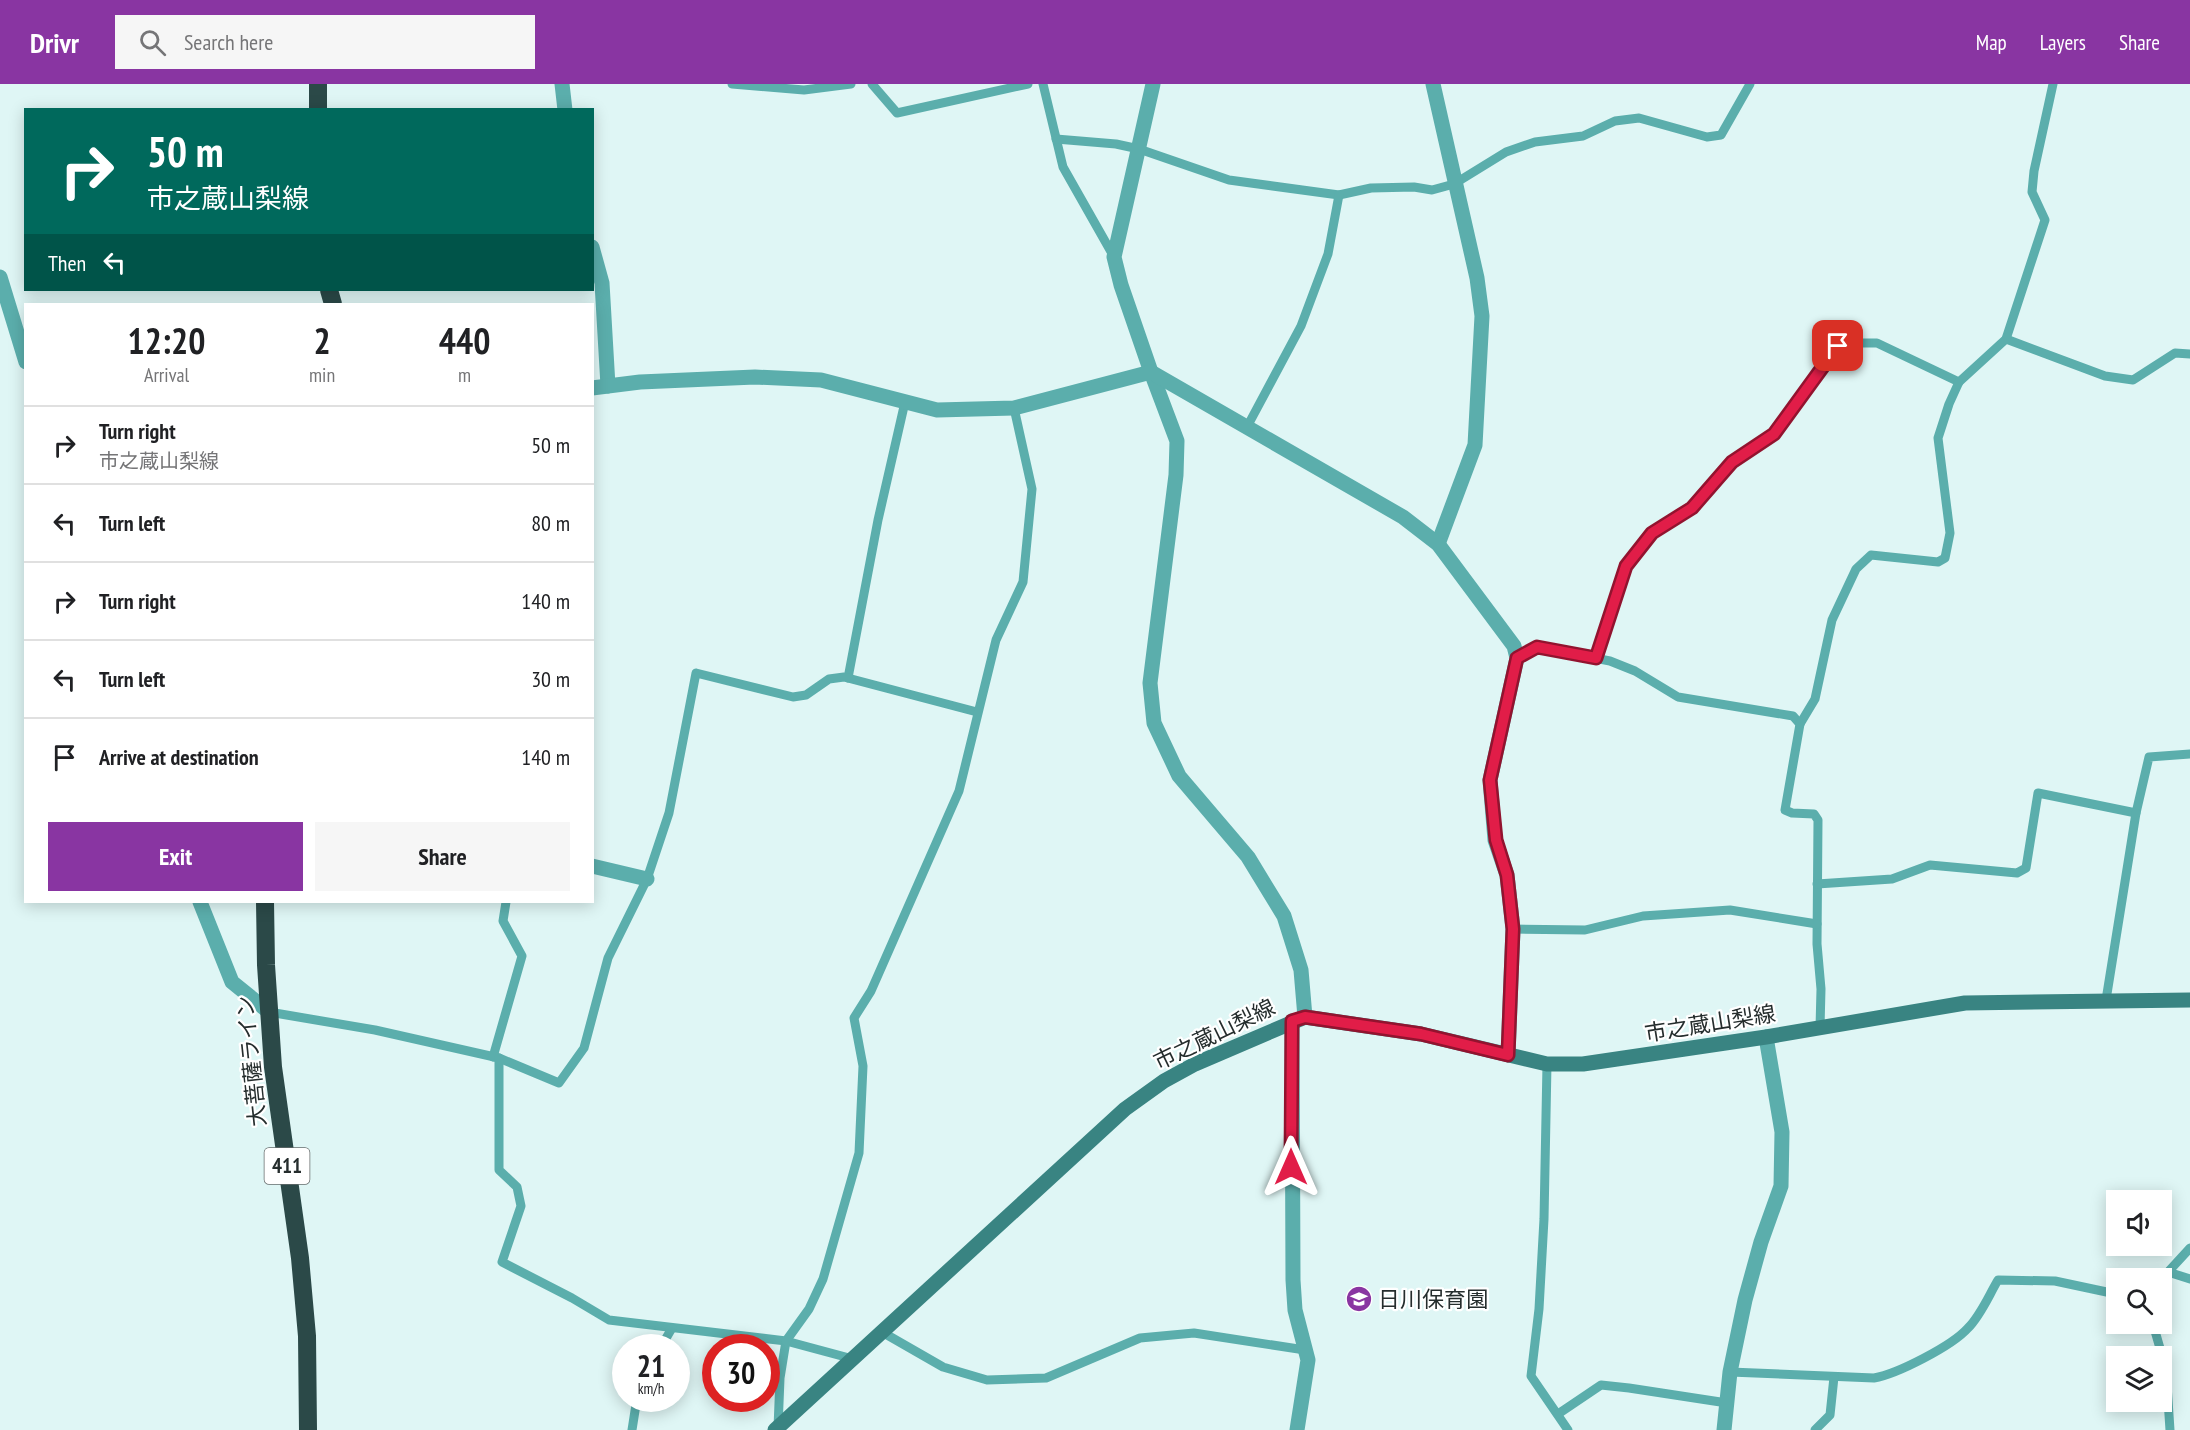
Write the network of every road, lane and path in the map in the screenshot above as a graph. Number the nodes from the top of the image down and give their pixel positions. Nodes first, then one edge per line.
1 (318, 84) edge
2 (562, 84) edge
3 (732, 84) edge
4 (851, 84) edge
5 (872, 84) edge
6 (1028, 84) edge
7 (1043, 84) edge
8 (1153, 84) edge
9 (1433, 84) edge
10 (1750, 84) edge
11 (2053, 84) edge
12 (318, 108) edge
13 (565, 108) edge
14 (1056, 140) junction
15 (1140, 149) junction
16 (1454, 184) junction
17 (1339, 195) junction
18 (594, 254) edge
19 (1114, 257) junction
20 (0, 277) edge
21 (2006, 339) junction
22 (2190, 354) edge
23 (24, 356) edge
24 (1151, 372) junction
25 (1959, 382) junction
26 (608, 386) junction
27 (594, 388) edge
28 (905, 402) junction
29 (1014, 408) junction
30 (1247, 427) junction
31 (1438, 544) junction
32 (1517, 658) junction
33 (1596, 658) junction
34 (848, 678) junction
35 (977, 712) junction
36 (1800, 724) junction
37 (2190, 754) edge
38 (2136, 813) junction
39 (594, 866) edge
40 (647, 879) junction
41 (1817, 884) junction
42 (200, 903) edge
43 (265, 903) edge
44 (506, 903) edge
45 (1817, 924) junction
46 (1513, 929) junction
47 (2106, 1000) junction
48 (2190, 1000) edge
49 (269, 1012) junction
50 (1298, 1019) junction
51 (1820, 1028) junction
52 (1766, 1037) junction
53 (1508, 1055) junction
54 (496, 1058) junction
55 (1546, 1064) junction
56 (2190, 1248) edge
57 (2172, 1268) edge
58 (2172, 1273) edge
59 (2190, 1279) edge
60 (2106, 1292) edge
61 (672, 1328) junction
62 (882, 1332) junction
63 (669, 1334) edge
64 (2156, 1334) edge
65 (786, 1341) junction
66 (1305, 1350) junction
67 (853, 1359) junction
68 (1730, 1372) junction
69 (1834, 1377) junction
70 (1727, 1403) junction
71 (635, 1412) edge
72 (1558, 1414) junction
73 (776, 1429) edge
74 (308, 1430) edge
75 (632, 1430) edge
76 (1297, 1430) edge
77 (1569, 1430) edge
78 (1724, 1430) edge
79 (1815, 1430) edge
80 (2170, 1430) edge

1 - 12 highway
2 - 13 street
3 - 4 lane
5 - 6 lane
7 - 14 lane
8 - 15 street
9 - 16 street
10 - 16 lane
11 - 21 lane
14 - 15 lane
14 - 19 lane
15 - 17 lane
15 - 19 street
16 - 17 lane
16 - 31 street
17 - 30 lane
18 - 26 street
19 - 24 street
20 - 23 street
21 - 22 lane
21 - 25 lane
24 - 29 street
24 - 30 street
24 - 50 street
25 - 33 lane
25 - 36 lane
26 - 27 street
26 - 28 street
28 - 29 street
28 - 34 lane
29 - 35 lane
30 - 31 street
31 - 32 street
32 - 33 lane
32 - 46 street
33 - 36 lane
34 - 35 lane
34 - 40 lane
35 - 65 lane
36 - 41 lane
37 - 38 lane
38 - 41 lane
38 - 47 lane
39 - 40 street
40 - 54 lane
41 - 45 lane
42 - 49 street
43 - 49 highway, 大菩薩ライン / 411
44 - 54 lane
45 - 46 lane
45 - 51 lane
46 - 53 street
47 - 48 main road, 市之蔵山梨線
47 - 51 main road, 市之蔵山梨線
49 - 54 lane
49 - 74 highway, 大菩薩ライン / 411
50 - 53 main road, 市之蔵山梨線
50 - 62 main road, 市之蔵山梨線
50 - 66 street
51 - 52 main road, 市之蔵山梨線
52 - 55 main road, 市之蔵山梨線
52 - 68 street
53 - 55 main road, 市之蔵山梨線
54 - 61 lane
55 - 72 lane
56 - 57 lane
58 - 59 lane
60 - 69 lane
61 - 63 lane
61 - 65 lane
62 - 66 lane
62 - 67 main road, 市之蔵山梨線
64 - 80 lane
65 - 67 lane
65 - 73 lane
66 - 76 street
67 - 73 main road, 市之蔵山梨線
68 - 69 lane
68 - 70 street
69 - 79 lane
70 - 72 lane
70 - 78 street
71 - 75 lane
72 - 77 lane

